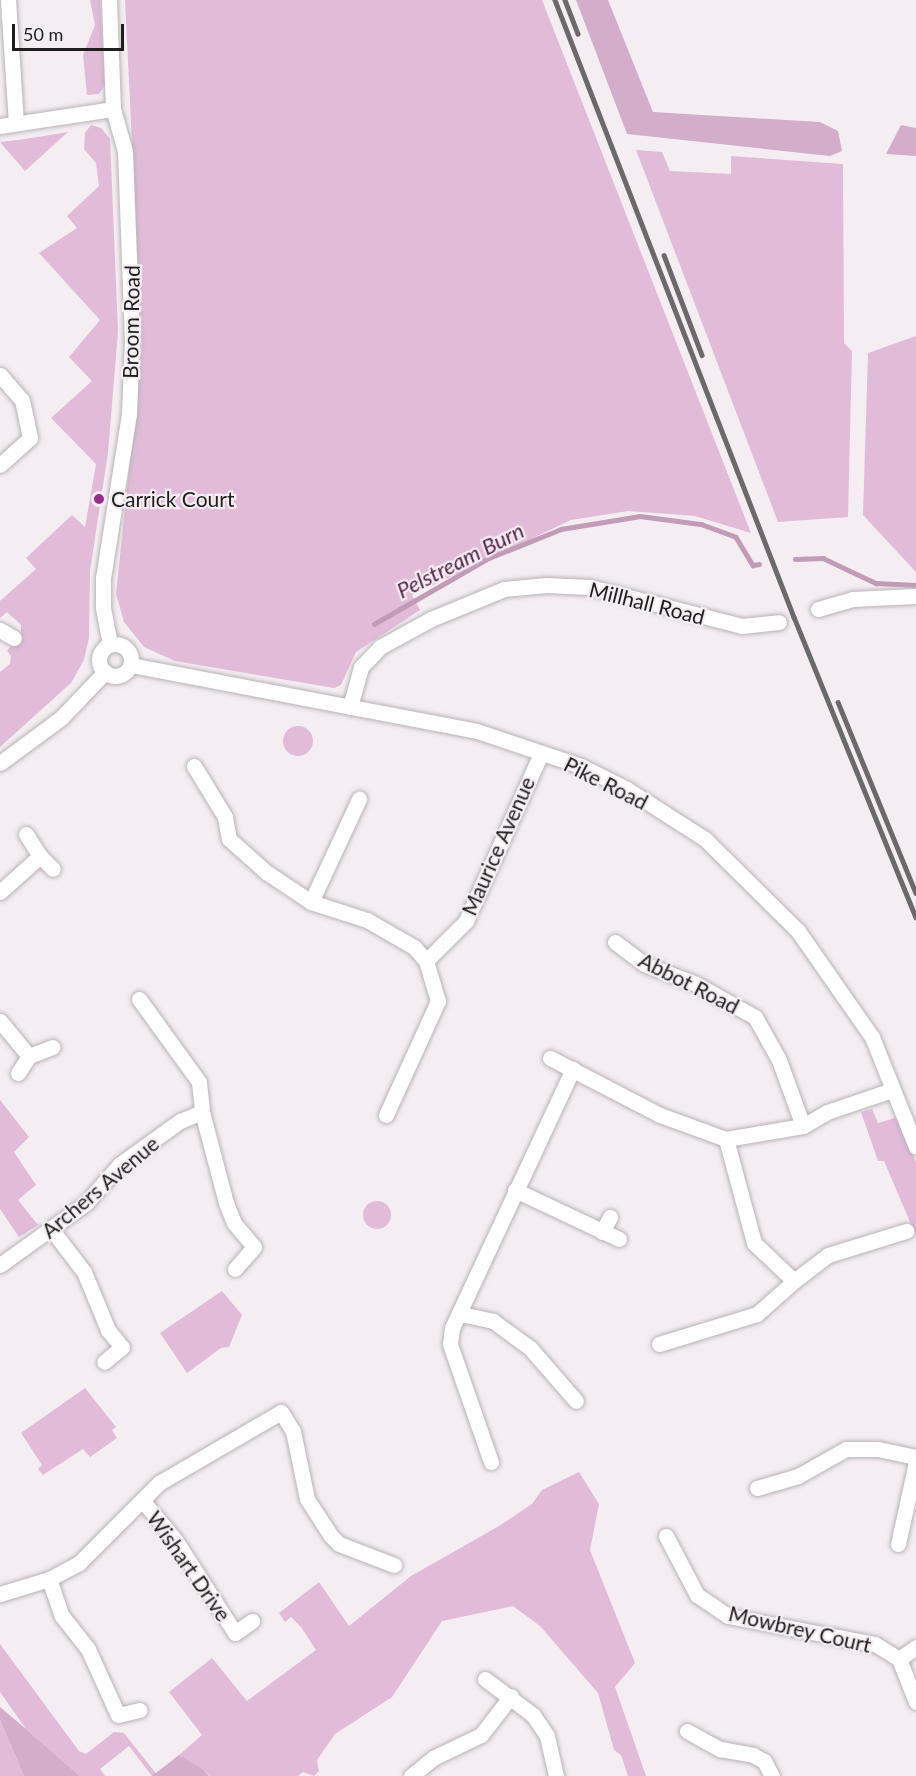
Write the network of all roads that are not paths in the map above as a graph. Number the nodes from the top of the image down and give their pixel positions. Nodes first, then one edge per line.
1 (8, 0) edge
2 (109, 0) edge
3 (113, 109) junction
4 (16, 123) junction
5 (0, 126) edge
6 (0, 375) edge
7 (0, 465) edge
8 (916, 596) edge
9 (818, 609) dead end
10 (779, 622) dead end
11 (0, 630) edge
12 (14, 638) dead end
13 (110, 643) junction
14 (131, 664) junction
15 (105, 672) junction
16 (350, 707) junction
17 (541, 753) junction
18 (0, 763) edge
19 (194, 766) dead end
20 (359, 799) dead end
21 (26, 834) dead end
22 (40, 856) junction
23 (53, 869) dead end
24 (0, 892) edge
25 (311, 902) junction
26 (615, 942) dead end
27 (426, 961) junction
28 (139, 999) dead end
29 (0, 1021) edge
30 (52, 1047) dead end
31 (29, 1056) junction
32 (550, 1058) dead end
33 (573, 1069) junction
34 (18, 1073) dead end
35 (892, 1090) junction
36 (202, 1112) junction
37 (386, 1115) dead end
38 (803, 1125) junction
39 (726, 1139) junction
40 (916, 1147) edge
41 (515, 1190) junction
42 (610, 1216) dead end
43 (52, 1230) junction
44 (906, 1231) dead end
45 (602, 1232) junction
46 (619, 1239) dead end
47 (0, 1265) edge
48 (234, 1269) dead end
49 (794, 1281) junction
50 (461, 1314) junction
51 (659, 1344) dead end
52 (104, 1362) dead end
53 (576, 1401) dead end
54 (916, 1457) edge
55 (491, 1462) dead end
56 (916, 1462) edge
57 (757, 1488) dead end
58 (142, 1500) junction
59 (911, 1505) edge
60 (666, 1536) dead end
61 (898, 1544) dead end
62 (394, 1565) dead end
63 (49, 1578) junction
64 (0, 1594) edge
65 (252, 1621) dead end
66 (916, 1647) edge
67 (899, 1659) junction
68 (485, 1678) dead end
69 (511, 1696) junction
70 (916, 1702) edge
71 (139, 1710) dead end
72 (687, 1731) dead end
73 (411, 1776) edge
74 (556, 1776) edge
75 (772, 1776) edge

1 - 4 street
2 - 3 street, Broom Road
3 - 4 street
3 - 13 street, Broom Road
4 - 5 street
6 - 7 street
8 - 9 street
10 - 16 street, Millhall Road
11 - 12 street
13 - 14 street
13 - 15 street, Broom Road
14 - 15 street
14 - 16 street, Pike Road
15 - 18 street
16 - 17 street, Pike Road
17 - 27 street, Maurice Avenue
17 - 35 street, Pike Road
19 - 25 street
20 - 25 street
21 - 22 street
22 - 23 street
22 - 24 street
25 - 27 street
26 - 38 street, Abbot Road
27 - 37 street
28 - 36 street
29 - 31 street
30 - 31 street
31 - 34 street
32 - 33 street
33 - 39 street
33 - 41 street
35 - 38 street
35 - 40 street, Pike Road
36 - 43 street, Archers Avenue
36 - 48 street
38 - 39 street
39 - 49 street
41 - 45 street
41 - 50 street
42 - 45 street
43 - 47 street, Archers Avenue
43 - 52 street
44 - 49 street
45 - 46 street
49 - 51 street
50 - 53 street
50 - 55 street
54 - 57 street
56 - 59 street
58 - 62 street, Wishart Drive
58 - 63 street, Wishart Drive
58 - 65 street, Wishart Drive
59 - 61 street
60 - 67 street, Mowbrey Court
63 - 64 street, Wishart Drive
63 - 71 street
66 - 67 street, Mowbrey Court
67 - 70 street, Mowbrey Court
68 - 69 street
69 - 73 street
69 - 74 street
72 - 75 street

